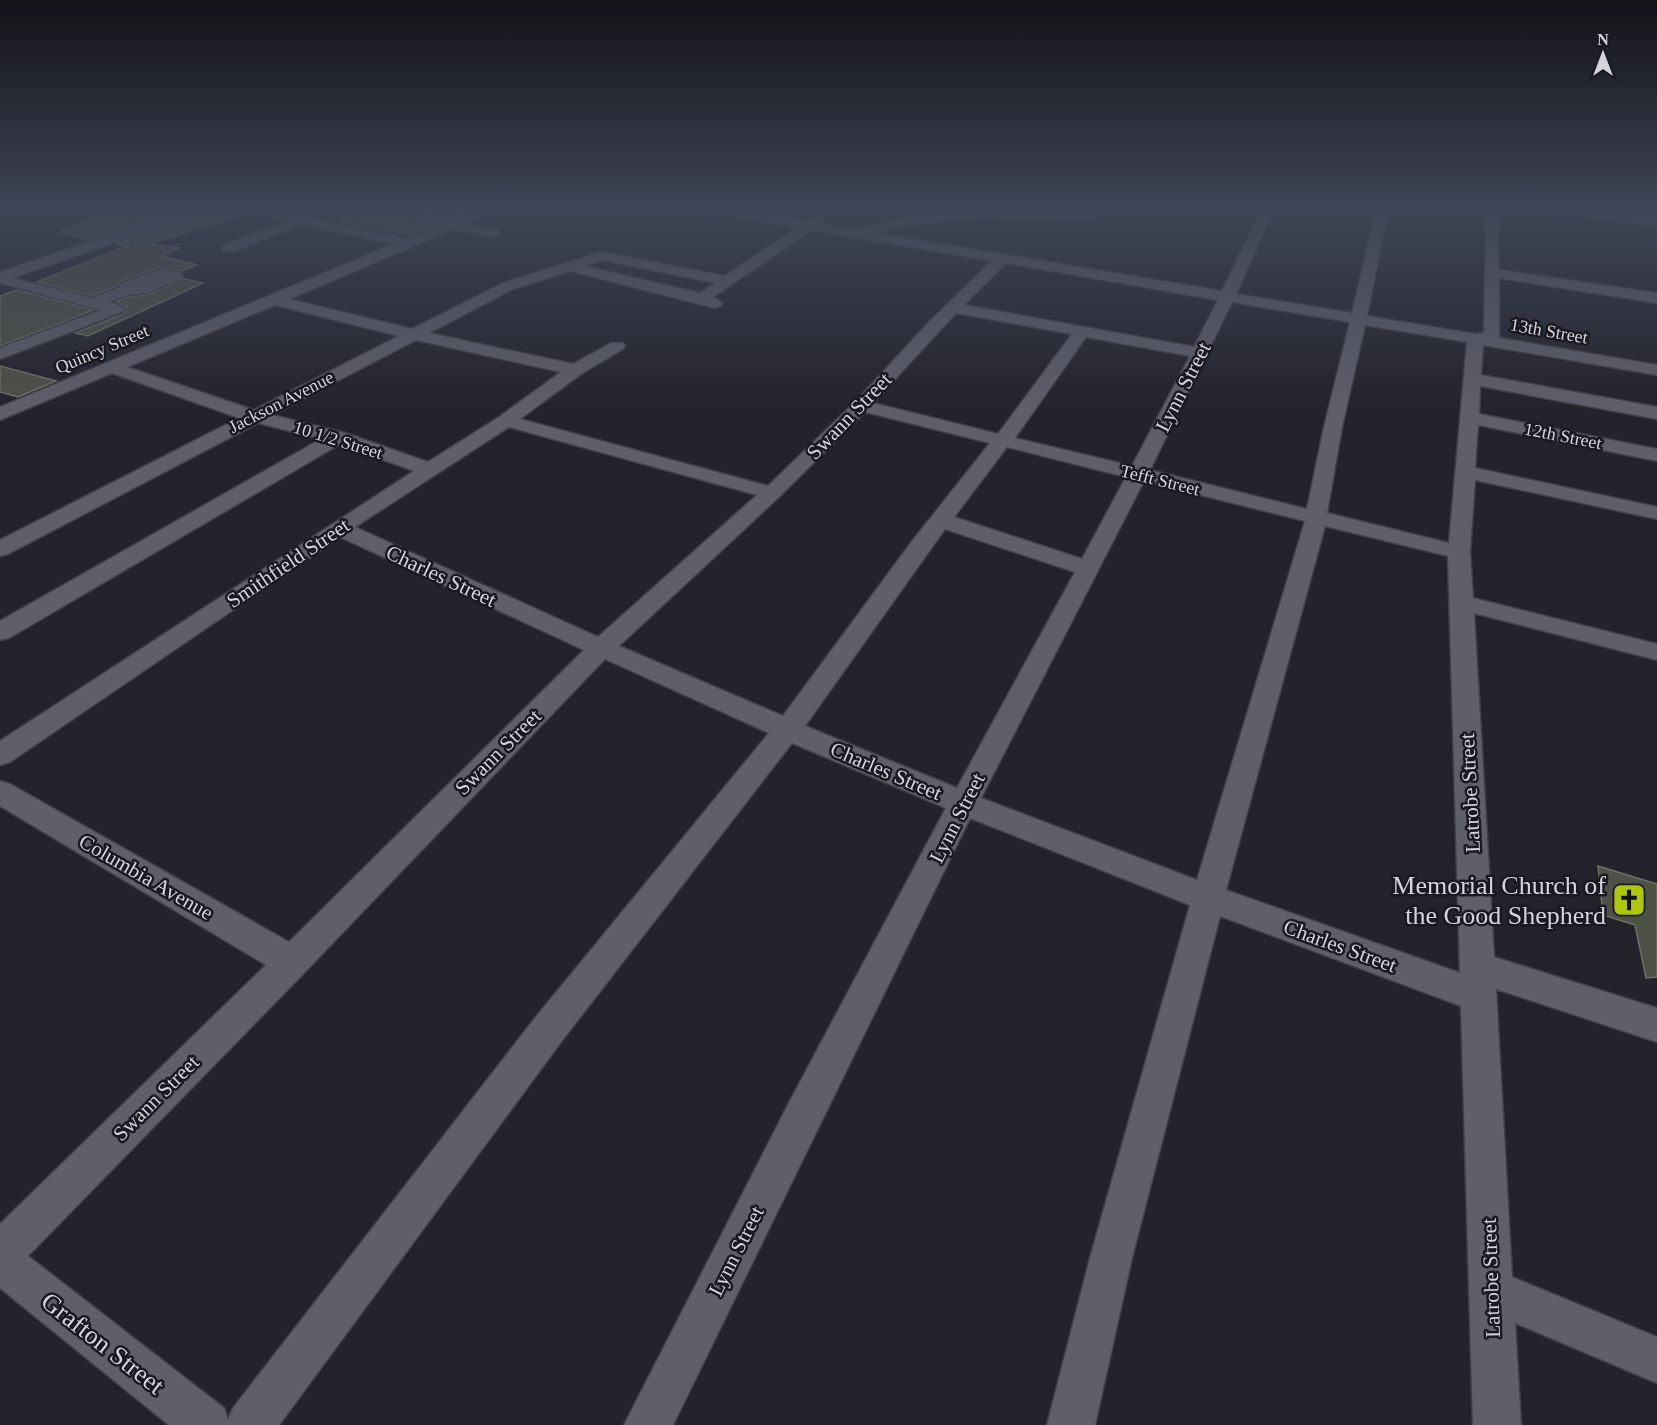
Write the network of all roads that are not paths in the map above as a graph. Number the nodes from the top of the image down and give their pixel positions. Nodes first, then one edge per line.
1 (0, 278) edge
2 (323, 278) edge
3 (536, 278) edge
4 (610, 278) edge
5 (710, 278) edge
6 (732, 278) edge
7 (984, 278) edge
8 (1116, 278) edge
9 (1237, 278) edge
10 (1368, 278) edge
11 (1492, 278) edge
12 (1522, 278) edge
13 (727, 281) junction
14 (125, 291) dead end
15 (1228, 297) junction
16 (1657, 298) edge
17 (271, 299) junction
18 (93, 303) junction
19 (953, 308) junction
20 (1359, 319) junction
21 (1082, 332) junction
22 (411, 334) junction
23 (1475, 339) junction
24 (617, 346) dead end
25 (1200, 353) junction
26 (0, 354) edge
27 (110, 367) junction
28 (575, 370) junction
29 (1657, 370) edge
30 (1472, 380) junction
31 (861, 406) junction
32 (0, 414) edge
33 (1657, 414) edge
34 (252, 416) junction
35 (1469, 418) junction
36 (506, 421) junction
37 (338, 437) junction
38 (1001, 441) junction
39 (1657, 455) edge
40 (430, 470) junction
41 (1465, 472) junction
42 (1139, 475) junction
43 (772, 493) junction
44 (1657, 513) edge
45 (1316, 518) junction
46 (940, 520) junction
47 (339, 528) junction
48 (0, 549) edge
49 (1459, 552) junction
50 (1088, 569) junction
51 (1462, 603) junction
52 (0, 632) edge
53 (600, 649) junction
54 (1657, 652) edge
55 (788, 729) junction
56 (0, 755) edge
57 (0, 792) edge
58 (964, 803) junction
59 (1208, 898) junction
60 (292, 962) junction
61 (1479, 982) junction
62 (1657, 1025) edge
63 (0, 1254) edge
64 (0, 1261) edge
65 (1492, 1292) junction
66 (1657, 1360) edge
67 (207, 1425) edge
68 (250, 1425) edge
69 (648, 1425) edge
70 (1071, 1425) edge
71 (1497, 1425) edge

1 - 18 street
2 - 17 street, Quincy Street
3 - 22 street, Jackson Avenue
4 - 13 street
5 - 13 street, Jackson Avenue
6 - 13 street
7 - 19 street, Swann Street
8 - 15 street, 13th Street
9 - 15 street, Lynn Street
10 - 20 street
11 - 23 street
12 - 16 street
14 - 18 street
15 - 20 street, 13th Street
15 - 25 street, Lynn Street
17 - 22 street
17 - 27 street, Quincy Street
18 - 26 street
19 - 21 street
19 - 31 street, Swann Street
20 - 23 street, 13th Street
20 - 45 street
21 - 25 street
21 - 38 street
22 - 28 street
22 - 34 street, Jackson Avenue
23 - 29 street, 13th Street
23 - 30 street, Latrobe Street
24 - 28 street, Smithfield Street
25 - 42 street, Lynn Street
27 - 32 street, Quincy Street
27 - 34 street, 10 1/2 Street
28 - 36 street, Smithfield Street
30 - 33 street
30 - 35 street, Latrobe Street
31 - 38 street, Tefft Street
31 - 43 street, Swann Street
34 - 37 street, 10 1/2 Street
34 - 48 street, Jackson Avenue
35 - 39 street, 12th Street
35 - 41 street, Latrobe Street
36 - 40 street, Smithfield Street
36 - 43 street
37 - 40 street, 10 1/2 Street
37 - 52 street
38 - 42 street, Tefft Street
38 - 46 street
40 - 47 street, Smithfield Street
41 - 44 street
41 - 49 street, Latrobe Street
42 - 45 street, Tefft Street
42 - 50 street, Lynn Street
43 - 53 street, Swann Street
45 - 49 street, Tefft Street
45 - 59 street
46 - 50 street
46 - 55 street
47 - 53 street, Charles Street
47 - 56 street, Smithfield Street
49 - 51 street, Latrobe Street
50 - 58 street, Lynn Street
51 - 54 street
51 - 61 street, Latrobe Street
53 - 55 street, Charles Street
53 - 60 street, Swann Street
55 - 58 street, Charles Street
55 - 68 street
57 - 60 street, Columbia Avenue
58 - 59 street, Charles Street
58 - 69 street, Lynn Street
59 - 61 street, Charles Street
59 - 70 street
60 - 63 street, Swann Street
61 - 62 street, Charles Street
61 - 65 street, Latrobe Street
64 - 67 street, Grafton Street
65 - 66 street
65 - 71 street, Latrobe Street

